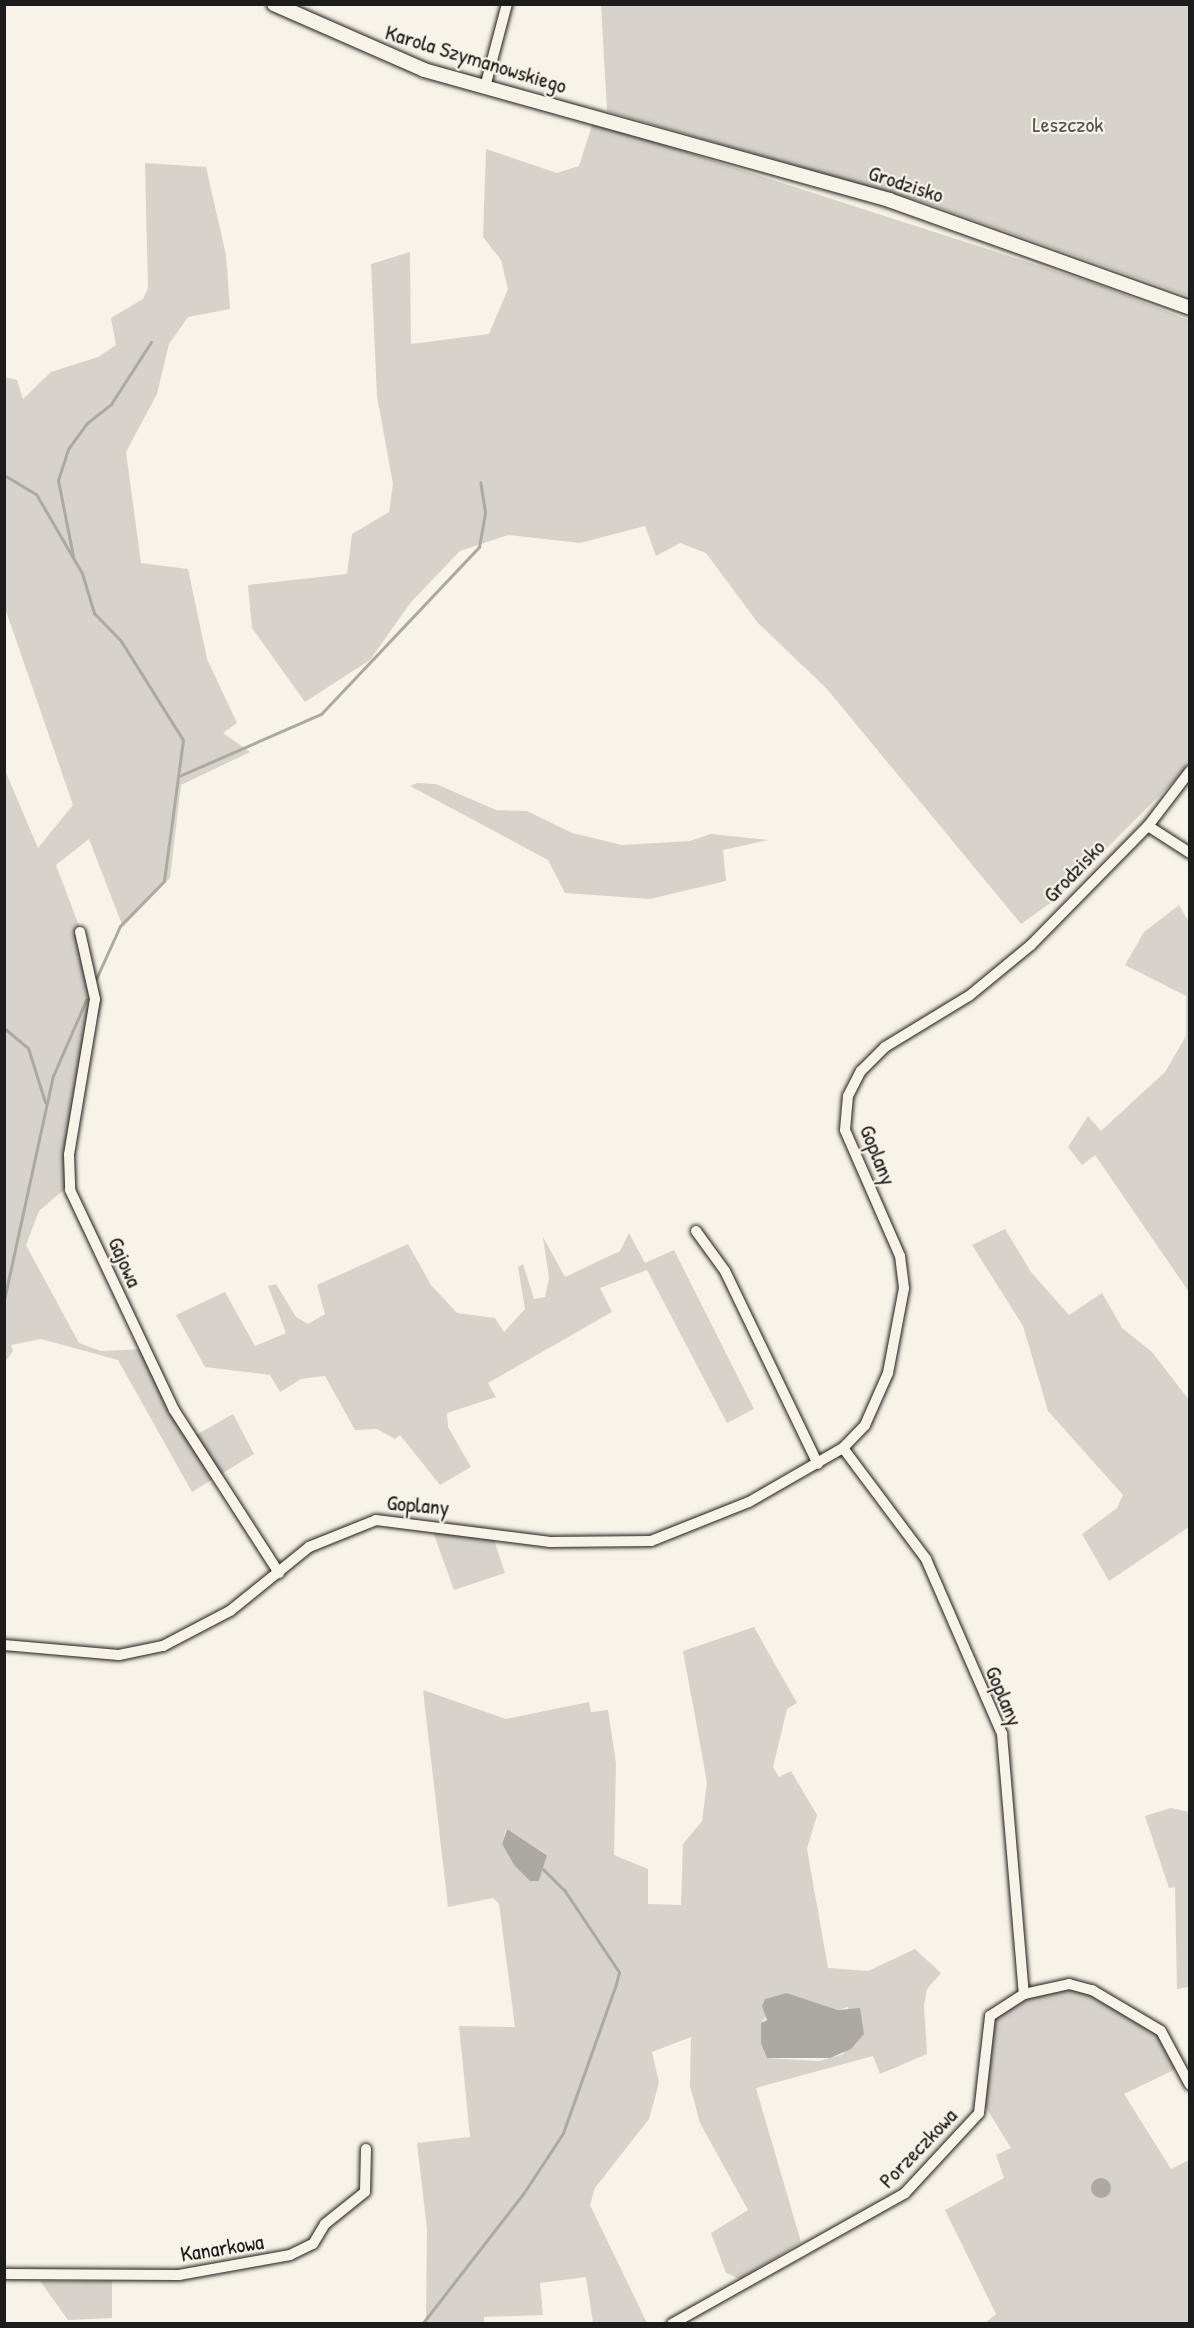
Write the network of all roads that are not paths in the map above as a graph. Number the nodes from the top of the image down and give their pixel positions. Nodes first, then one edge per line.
1 (274, 4) edge
2 (507, 4) edge
3 (485, 87) junction
4 (603, 118) joint
5 (1190, 308) edge
6 (1190, 771) edge
7 (1148, 826) junction
8 (1190, 853) edge
9 (80, 932) dead end
10 (1031, 945) joint
11 (696, 1231) dead end
12 (843, 1448) junction
13 (818, 1464) junction
14 (279, 1573) junction
15 (4, 1645) edge
16 (1024, 1994) junction
17 (1190, 2085) edge
18 (366, 2149) dead end
19 (4, 2266) edge
20 (4, 2274) edge
21 (17, 2274) junction
22 (672, 2324) edge

1 - 3 street, Karola Szymanowskiego
2 - 3 street
3 - 4 street, Karola Szymanowskiego
4 - 5 street, Grodzisko
6 - 7 street, Grodzisko
7 - 8 street
7 - 10 street, Grodzisko
9 - 14 street, Gajowa
10 - 12 street, Goplany
11 - 13 street
12 - 13 street, Goplany
12 - 16 street, Goplany
13 - 14 street, Goplany
14 - 15 street, Goplany
16 - 17 street, Porzeczkowa
16 - 22 street, Porzeczkowa
18 - 21 street, Kanarkowa
19 - 21 street
20 - 21 street, Kanarkowa

